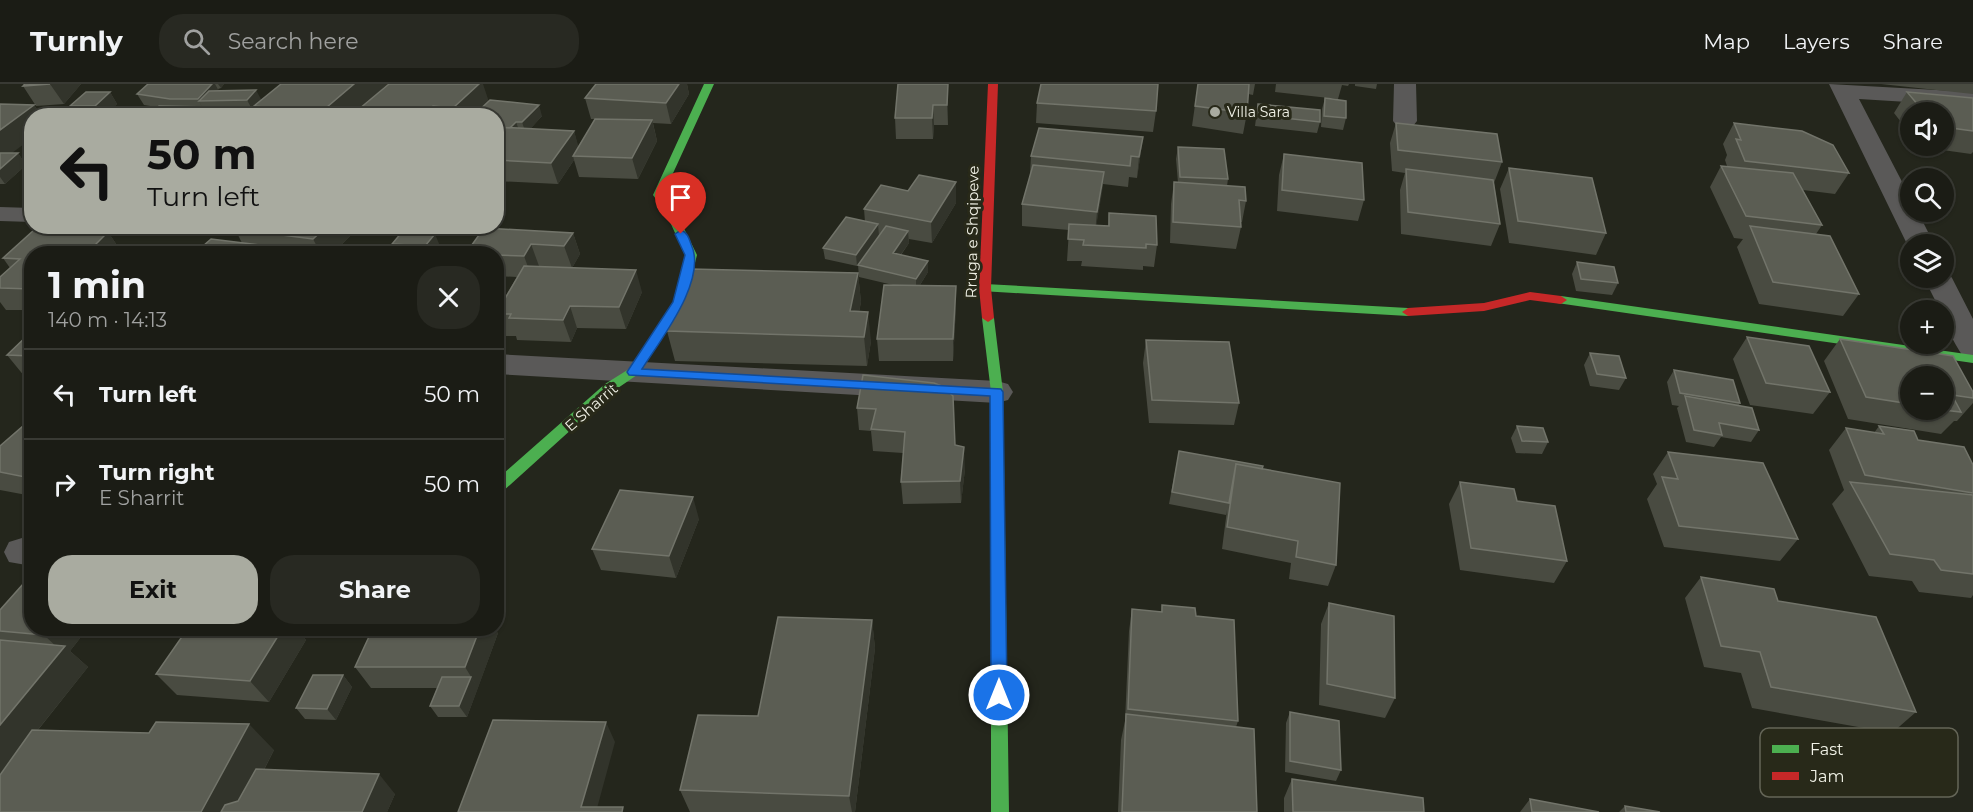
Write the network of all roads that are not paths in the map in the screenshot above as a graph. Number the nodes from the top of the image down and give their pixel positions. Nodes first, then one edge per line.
1 (709, 84) edge
2 (993, 84) edge
3 (1405, 84) edge
4 (1842, 87) edge
5 (1973, 99) edge
6 (1405, 121) edge
7 (0, 214) edge
8 (24, 215) edge
9 (1916, 234) edge
10 (986, 288) junction
11 (1943, 288) edge
12 (1973, 348) edge
13 (1973, 359) edge
14 (504, 364) edge
15 (633, 372) junction
16 (997, 392) junction
17 (504, 482) edge
18 (1000, 812) edge

1 - 15 street, E Sharrit
2 - 10 street, Rruga e Shqipeve
3 - 6 street
4 - 5 street
4 - 9 street
7 - 8 lane
10 - 13 street
10 - 16 street, Rruga e Shqipeve
11 - 12 street
14 - 15 street
15 - 16 street
15 - 17 street, E Sharrit
16 - 18 street, Rruga e Shqipeve

